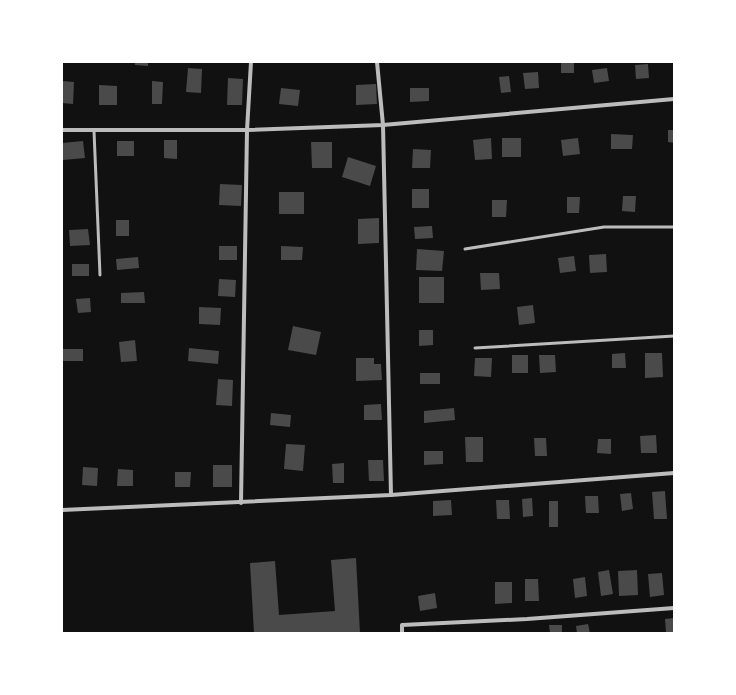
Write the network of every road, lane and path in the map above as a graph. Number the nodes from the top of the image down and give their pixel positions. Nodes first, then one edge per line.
1 (251, 62) edge
2 (377, 62) edge
3 (674, 99) edge
4 (384, 125) junction
5 (62, 130) edge
6 (247, 130) junction
7 (94, 131) junction
8 (674, 227) edge
9 (465, 249) dead end
10 (100, 276) dead end
11 (674, 336) edge
12 (475, 348) dead end
13 (674, 473) edge
14 (391, 495) junction
15 (241, 503) junction
16 (62, 510) edge
17 (674, 608) edge
18 (402, 633) edge

1 - 6 street
2 - 4 street
3 - 4 street
4 - 6 street
4 - 14 street
5 - 7 street
6 - 7 street
6 - 15 street
7 - 10 lane
8 - 9 lane
11 - 12 lane
13 - 14 street
14 - 15 street
15 - 16 street
17 - 18 street

